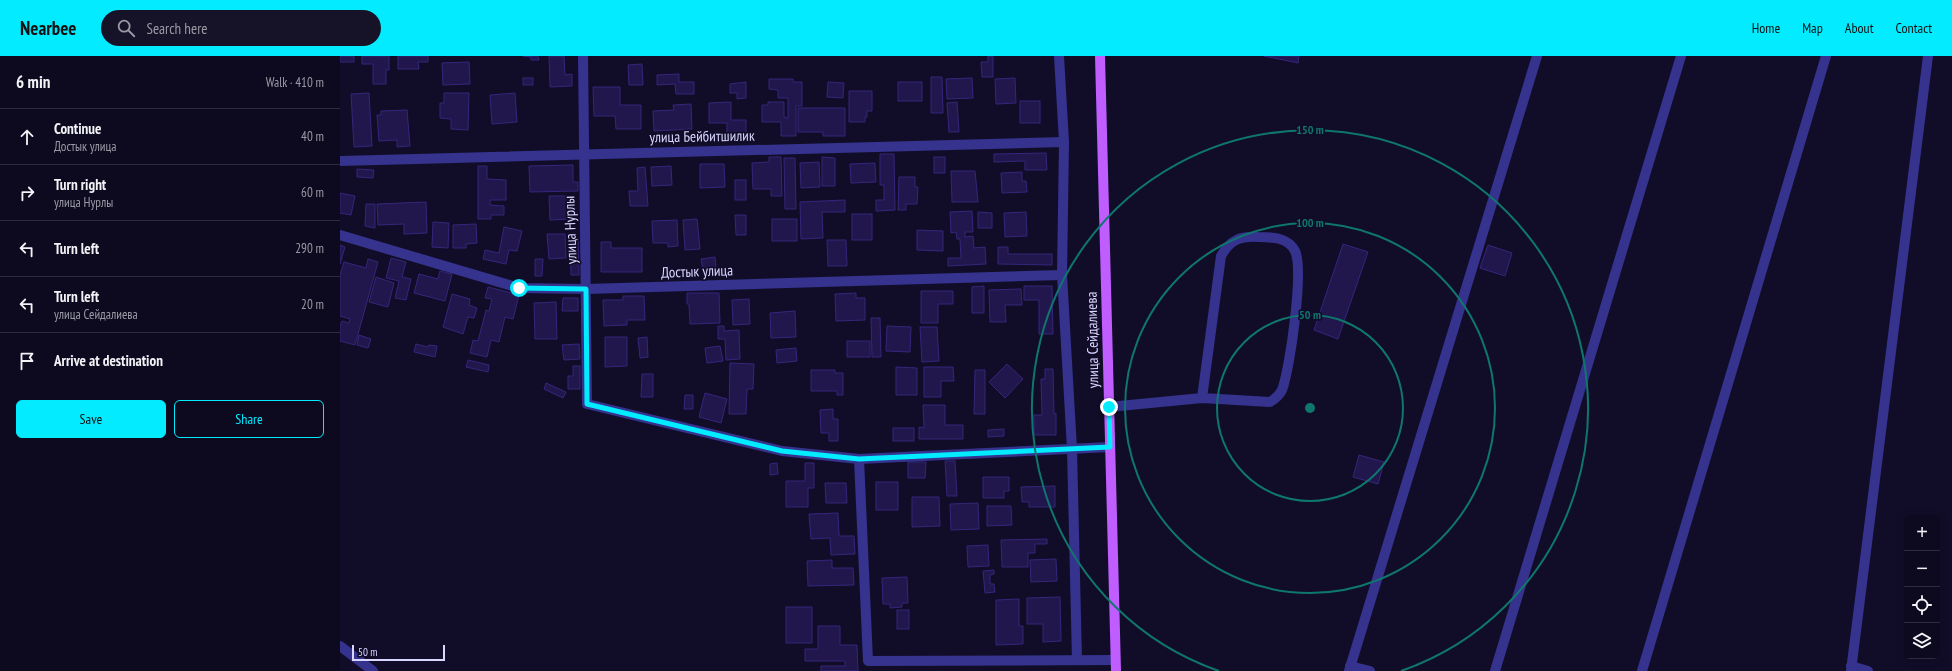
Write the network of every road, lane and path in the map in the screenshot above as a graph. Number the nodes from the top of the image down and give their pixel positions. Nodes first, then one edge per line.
1 (583, 56) edge
2 (1059, 56) edge
3 (1100, 56) edge
4 (1537, 56) edge
5 (1681, 56) edge
6 (1826, 56) edge
7 (1928, 56) edge
8 (1064, 142) junction
9 (583, 154) junction
10 (340, 161) edge
11 (340, 235) edge
12 (1062, 275) junction
13 (586, 289) junction
14 (1202, 398) junction
15 (1109, 407) junction
16 (1110, 447) junction
17 (1072, 449) junction
18 (859, 459) junction
19 (340, 646) edge
20 (1077, 660) junction
21 (1115, 660) junction
22 (1350, 669) edge
23 (1851, 669) edge
24 (373, 671) edge
25 (1116, 671) edge
26 (1370, 671) edge
27 (1495, 671) edge
28 (1642, 671) edge
29 (1868, 671) edge

1 - 9 street, улица Нурлы
2 - 8 street
3 - 15 main road, улица Сейдалиева
4 - 22 street
5 - 27 street
6 - 28 street
7 - 23 street
8 - 9 street, улица Бейбитшилик
8 - 12 street
9 - 10 street, улица Бейбитшилик
9 - 13 street, улица Нурлы
11 - 13 street, Достык улица
12 - 13 street, Достык улица
12 - 17 street
13 - 18 street, улица Нурлы
14 - 14 street
14 - 15 street
15 - 16 main road, улица Сейдалиева
16 - 17 street
16 - 21 main road, улица Сейдалиева
17 - 18 street
17 - 20 street
18 - 20 street
19 - 24 street
20 - 21 street
21 - 25 main road, улица Сейдалиева
22 - 26 street
23 - 29 street

